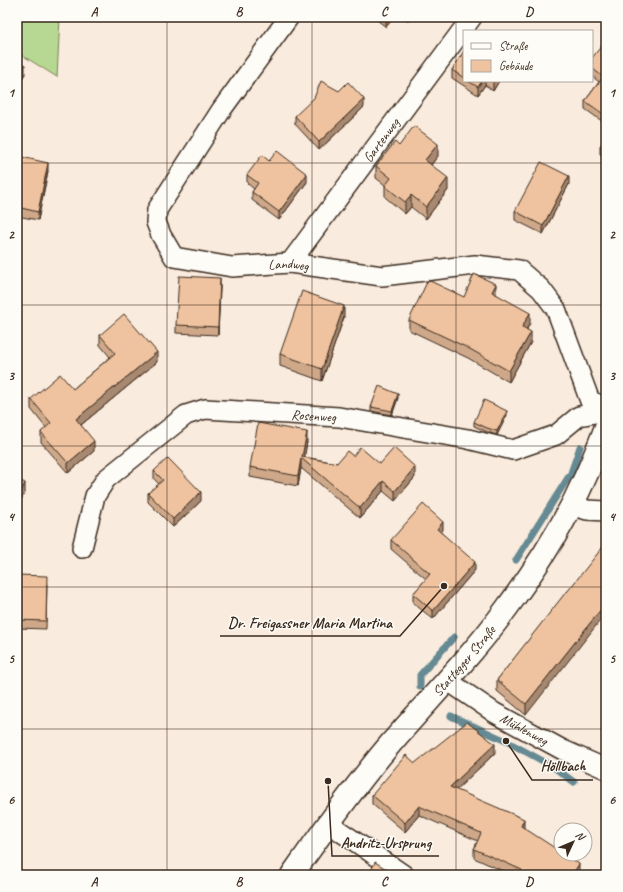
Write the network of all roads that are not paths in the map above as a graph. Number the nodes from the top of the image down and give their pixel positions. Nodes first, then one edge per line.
1 (289, 17) edge
2 (472, 17) edge
3 (290, 263) junction
4 (606, 407) edge
5 (606, 411) edge
6 (606, 427) edge
7 (572, 505) junction
8 (606, 511) edge
9 (82, 548) dead end
10 (448, 681) junction
11 (606, 769) edge
12 (328, 823) junction
13 (292, 875) edge
14 (404, 875) edge

1 - 3 street, Landweg
2 - 3 street, Gartenweg
3 - 4 street, Landweg
5 - 9 street, Rosenweg
6 - 7 main road, Stattegger Straße
7 - 8 street
7 - 10 main road, Stattegger Straße
10 - 11 street, Mühlenweg
10 - 12 main road, Stattegger Straße
12 - 13 main road, Stattegger Straße
12 - 14 street

